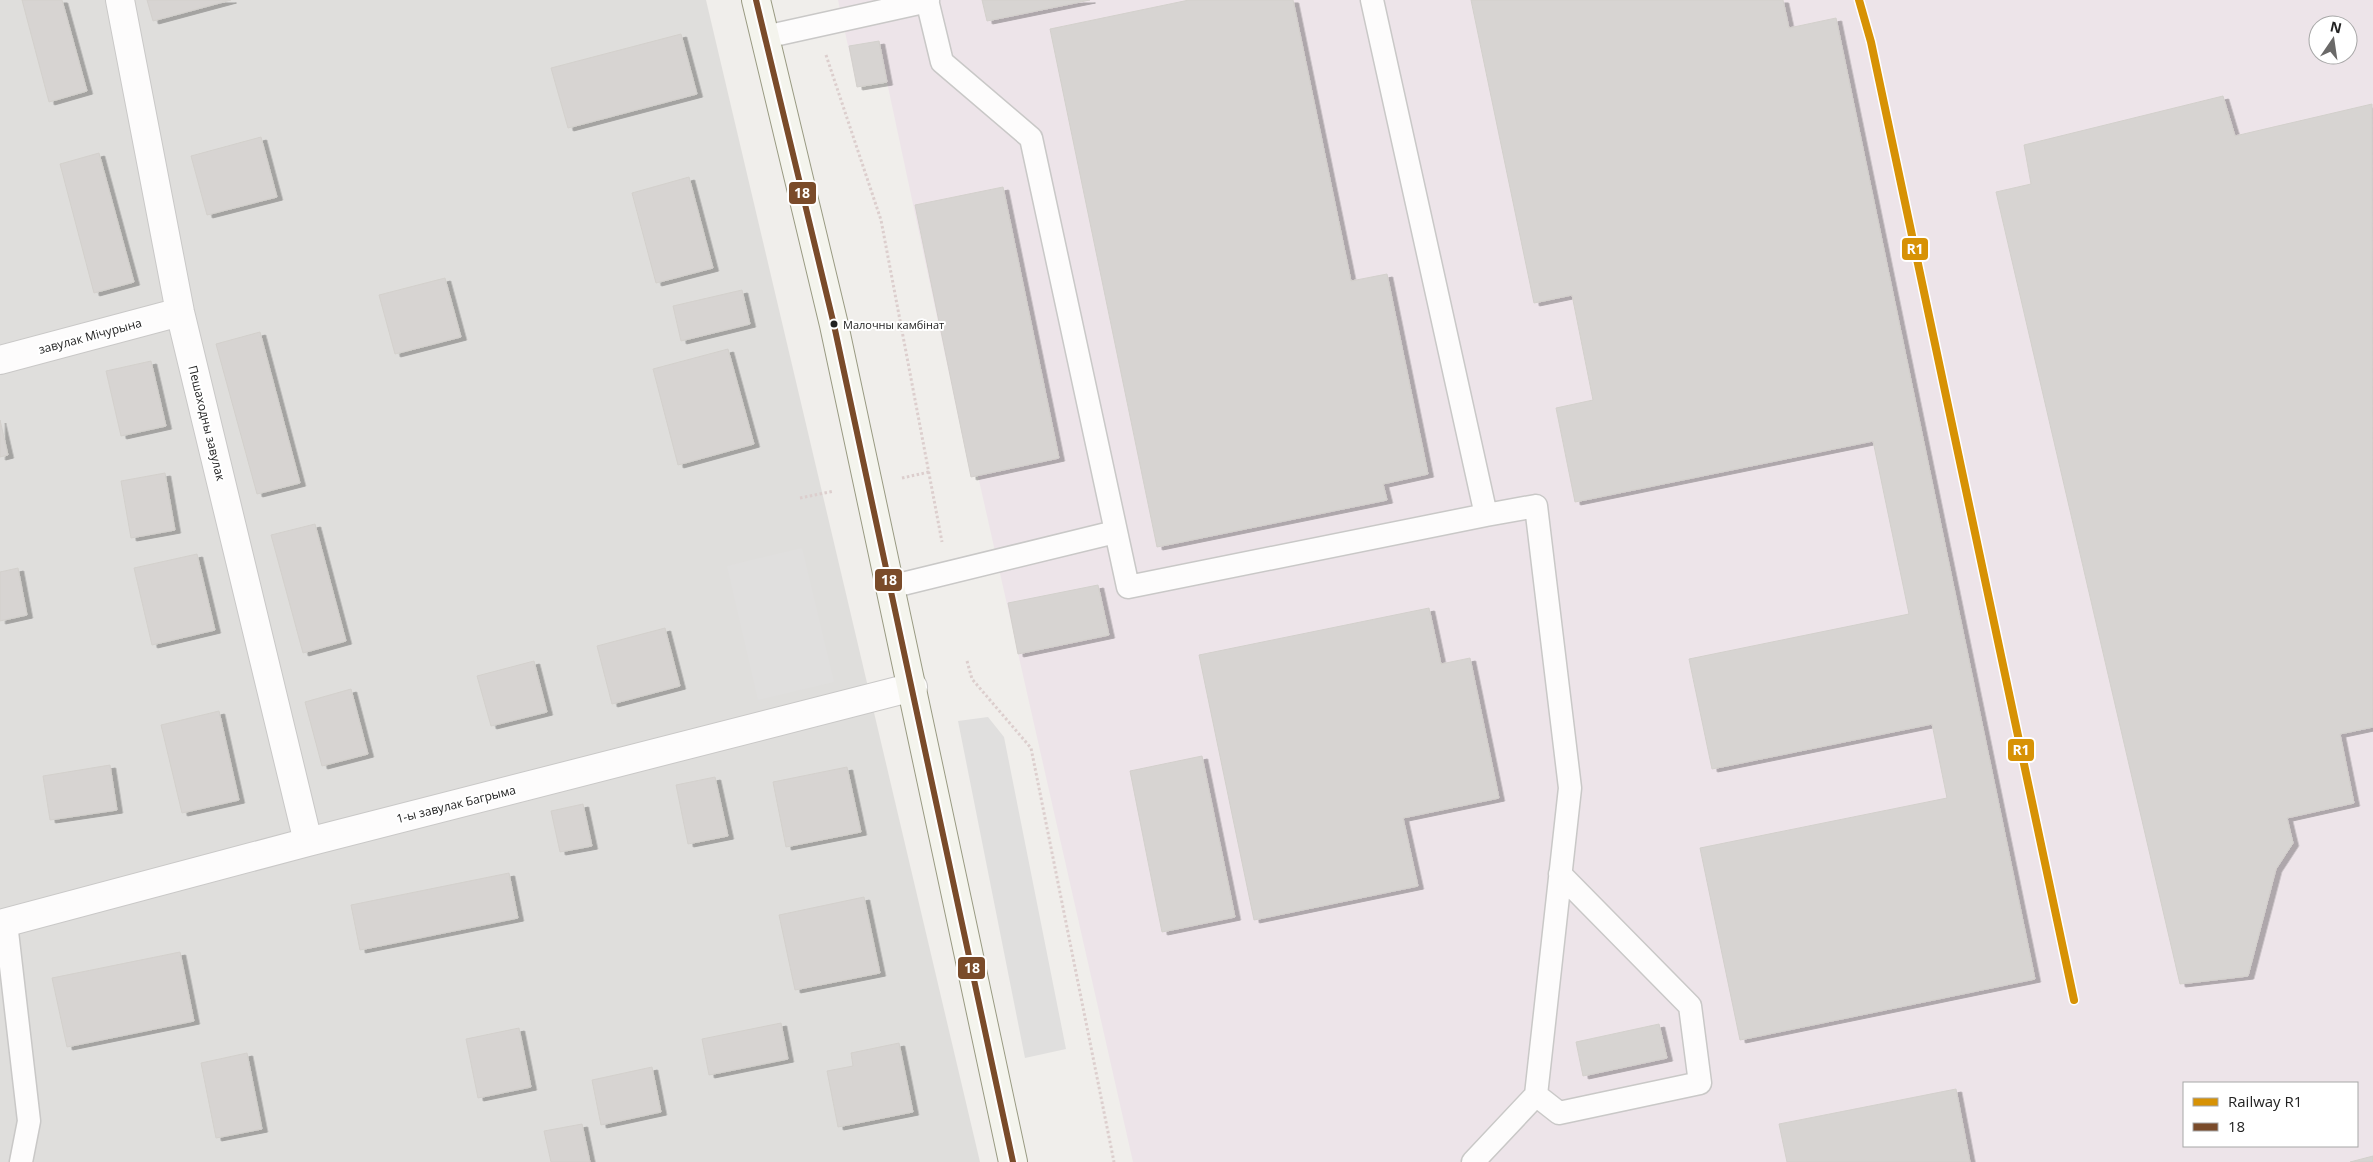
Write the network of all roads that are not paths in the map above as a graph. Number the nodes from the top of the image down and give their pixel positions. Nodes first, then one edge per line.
1 (120, 0) edge
2 (756, 0) edge
3 (927, 0) edge
4 (1372, 0) edge
5 (765, 37) junction
6 (180, 312) junction
7 (0, 360) edge
8 (1486, 515) junction
9 (1115, 532) junction
10 (890, 587) junction
11 (913, 687) junction
12 (308, 842) junction
13 (1560, 874) junction
14 (3, 923) edge
15 (1536, 1095) junction
16 (20, 1162) edge
17 (1013, 1162) edge
18 (1473, 1162) edge

1 - 6 street, Пешаходны завулак
2 - 5 main road
3 - 5 lane
3 - 9 lane
4 - 8 lane
5 - 10 main road
6 - 7 street, завулак Мічурына
6 - 12 street, Пешаходны завулак
8 - 9 lane
8 - 13 lane
9 - 10 lane
10 - 11 main road
11 - 12 street, 1-ы завулак Багрыма
11 - 17 main road
12 - 14 street, 1-ы завулак Багрыма
13 - 15 lane
13 - 15 lane
14 - 16 lane
15 - 18 lane

